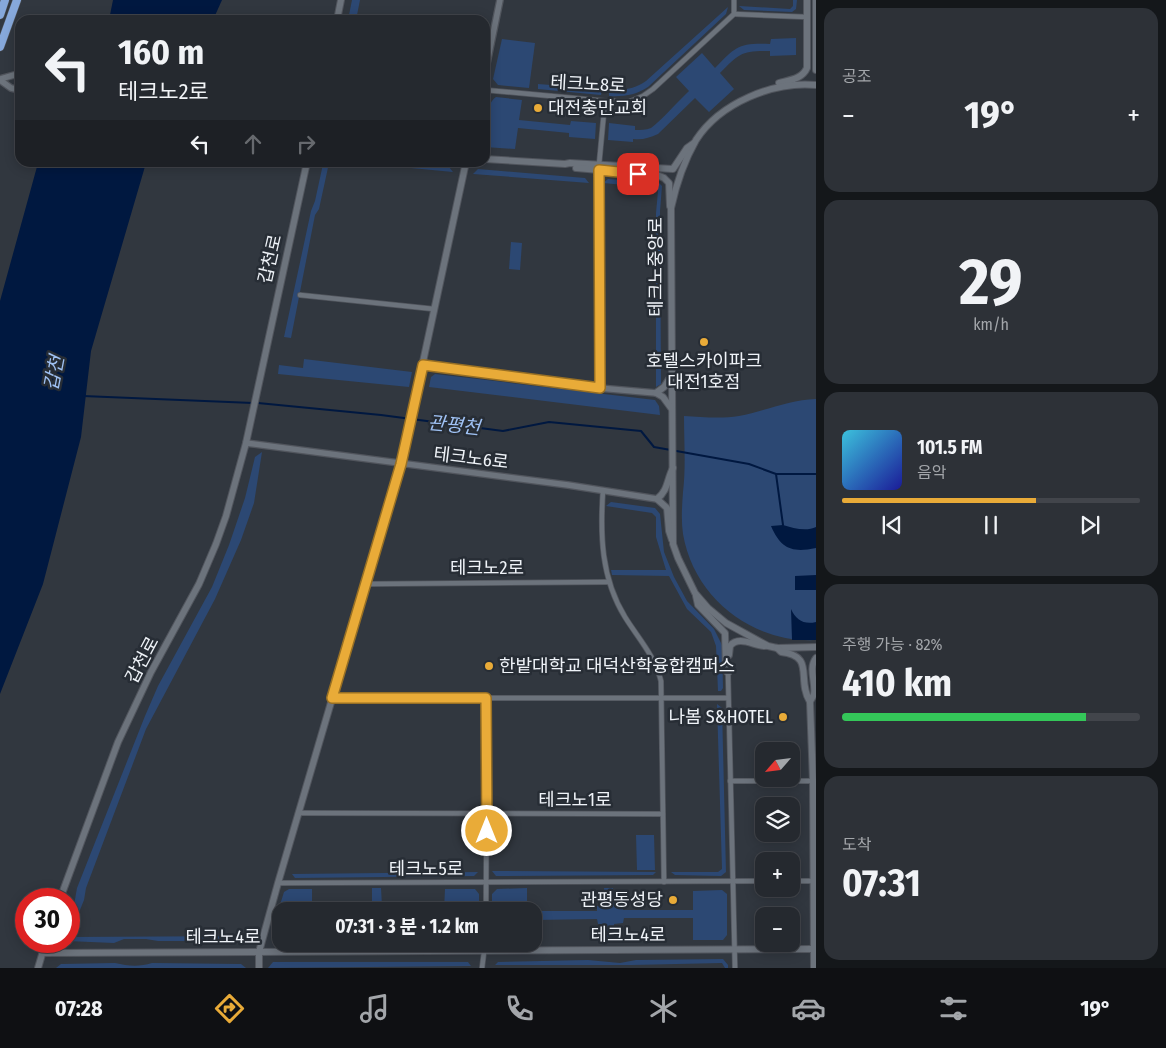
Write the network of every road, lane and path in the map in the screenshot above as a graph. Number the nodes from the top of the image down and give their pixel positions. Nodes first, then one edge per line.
1 (5, 0) edge
2 (17, 0) edge
3 (342, 0) edge
4 (500, 0) edge
5 (734, 0) edge
6 (807, 0) edge
7 (816, 0) edge
8 (734, 14) junction
9 (0, 15) edge
10 (338, 15) edge
11 (807, 17) junction
12 (0, 47) edge
13 (490, 49) edge
14 (813, 65) edge
15 (15, 76) edge
16 (0, 80) edge
17 (816, 85) edge
18 (769, 88) junction
19 (15, 89) edge
20 (490, 90) edge
21 (605, 101) junction
22 (696, 140) junction
23 (490, 159) edge
24 (306, 167) edge
25 (465, 167) edge
26 (599, 168) junction
27 (671, 208) junction
28 (300, 295) dead end
29 (434, 309) junction
30 (423, 365) junction
31 (672, 376) junction
32 (600, 388) junction
33 (656, 392) junction
34 (672, 409) junction
35 (246, 443) junction
36 (401, 464) junction
37 (674, 467) junction
38 (603, 490) junction
39 (657, 499) junction
40 (673, 544) junction
41 (608, 582) junction
42 (367, 584) junction
43 (695, 593) junction
44 (768, 646) junction
45 (816, 647) edge
46 (777, 648) junction
47 (816, 658) edge
48 (728, 673) junction
49 (332, 698) junction
50 (486, 698) junction
51 (662, 698) junction
52 (728, 698) junction
53 (810, 702) junction
54 (730, 781) junction
55 (815, 781) edge
56 (298, 813) junction
57 (487, 814) junction
58 (663, 814) junction
59 (755, 881) edge
60 (800, 881) edge
61 (815, 881) edge
62 (664, 882) junction
63 (733, 882) junction
64 (278, 883) junction
65 (487, 883) junction
66 (64, 888) edge
67 (486, 902) edge
68 (542, 947) edge
69 (734, 949) junction
70 (815, 949) edge
71 (259, 952) junction
72 (272, 952) edge
73 (484, 952) edge
74 (42, 953) edge
75 (80, 953) edge
76 (38, 968) edge
77 (259, 968) edge
78 (482, 968) edge
79 (734, 968) edge
80 (814, 968) edge

1 - 9 highway
2 - 12 highway
3 - 10 main road
4 - 13 street
5 - 8 street
6 - 11 main road
7 - 14 main road
8 - 11 street
8 - 21 street, 테크노8로
11 - 14 main road
14 - 18 main road
15 - 16 street
16 - 19 street
17 - 18 main road, 테크노중앙로
18 - 22 main road, 테크노중앙로
20 - 21 street, 테크노8로
21 - 26 street
22 - 26 main road
22 - 27 main road, 테크노중앙로
23 - 26 main road
24 - 35 main road, 갑천로
25 - 29 main road
26 - 27 main road
26 - 32 street
27 - 31 main road, 테크노중앙로
28 - 29 street
29 - 30 main road
30 - 32 street
30 - 36 main road
31 - 33 main road
31 - 34 main road, 테크노중앙로
32 - 33 street
33 - 34 main road
34 - 37 main road, 테크노중앙로
35 - 36 street, 테크노6로
35 - 66 main road, 갑천로
36 - 38 street, 테크노6로
36 - 42 main road
37 - 39 main road
37 - 40 main road, 테크노중앙로
38 - 39 street, 테크노6로
38 - 41 street
39 - 40 main road
40 - 43 main road
41 - 42 street, 테크노2로
41 - 51 street
42 - 49 main road
43 - 44 main road
43 - 48 main road
44 - 46 main road
44 - 48 main road
45 - 46 main road
46 - 53 main road
47 - 53 main road
48 - 52 street
49 - 50 street
49 - 56 main road
50 - 51 street
50 - 57 street
51 - 52 street
51 - 58 street
52 - 54 street
53 - 55 main road
54 - 55 street
54 - 63 street
55 - 61 main road
56 - 57 street, 테크노1로
56 - 64 main road
57 - 58 street, 테크노1로
57 - 65 street
58 - 62 street
59 - 63 street, 테크노5로
60 - 61 street
61 - 70 main road
62 - 63 street, 테크노5로
62 - 65 street, 테크노5로
63 - 69 street
64 - 65 street, 테크노5로
64 - 71 main road
65 - 67 street
68 - 69 main road, 테크노4로
69 - 70 main road, 테크노4로
69 - 79 street
70 - 80 main road
71 - 72 main road, 테크노4로
71 - 75 main road, 테크노4로
71 - 77 main road
73 - 78 street
74 - 76 main road

